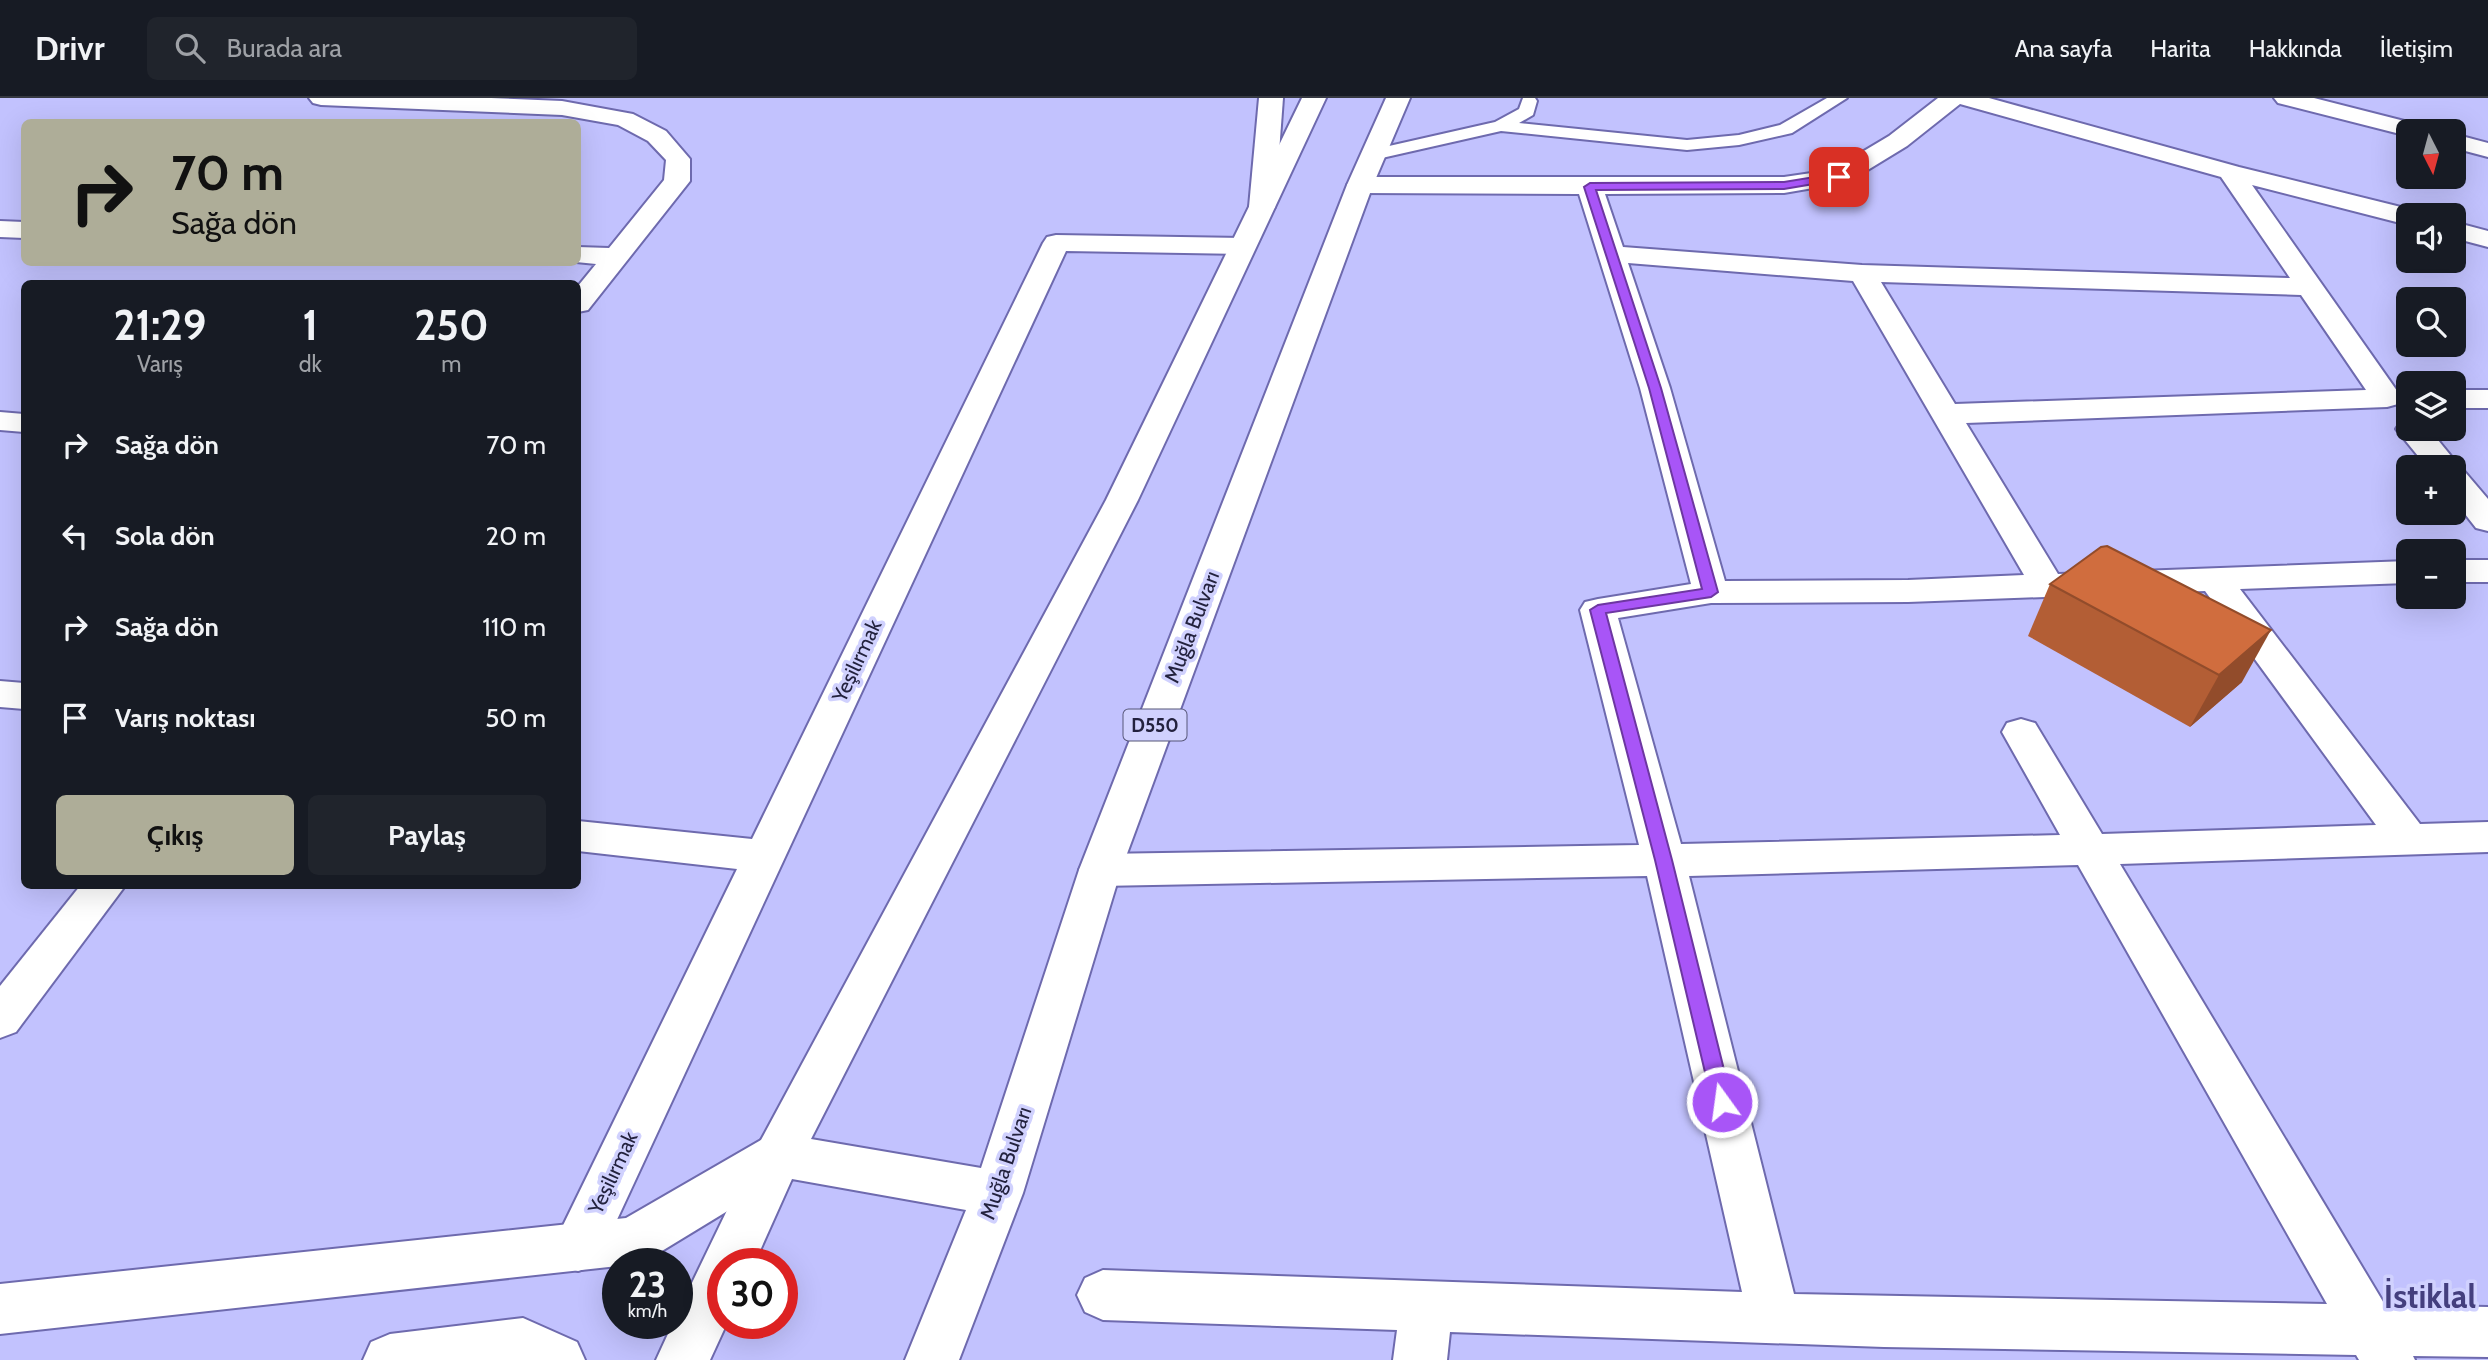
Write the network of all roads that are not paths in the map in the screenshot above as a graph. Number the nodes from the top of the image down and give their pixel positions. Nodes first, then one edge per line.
1 (321, 98) edge
2 (1271, 98) edge
3 (1314, 98) edge
4 (1398, 98) edge
5 (1839, 98) edge
6 (1953, 98) edge
7 (1963, 98) edge
8 (2286, 98) edge
9 (1529, 102) dead end
10 (1501, 126) junction
11 (2396, 126) edge
12 (2466, 144) edge
13 (2488, 149) edge
14 (1366, 170) junction
15 (2230, 172) junction
16 (1590, 187) junction
17 (1262, 207) junction
18 (2396, 214) edge
19 (0, 229) edge
20 (21, 230) edge
21 (2466, 233) edge
22 (2488, 239) edge
23 (1243, 246) junction
24 (1611, 254) junction
25 (581, 255) edge
26 (618, 257) junction
27 (1863, 273) junction
28 (2311, 287) junction
29 (581, 300) edge
30 (2396, 395) edge
31 (2396, 398) edge
32 (2466, 399) edge
33 (2488, 399) edge
34 (1948, 414) junction
35 (0, 421) edge
36 (21, 423) edge
37 (2422, 441) edge
38 (2434, 455) edge
39 (2466, 494) edge
40 (2488, 521) edge
41 (2466, 571) edge
42 (2488, 571) edge
43 (2396, 572) edge
44 (2214, 579) junction
45 (2047, 585) junction
46 (1711, 592) junction
47 (0, 694) edge
48 (21, 696) edge
49 (2021, 732) dead end
50 (581, 836) edge
51 (2488, 837) edge
52 (2409, 840) junction
53 (2089, 850) junction
54 (764, 856) junction
55 (1664, 860) junction
56 (1100, 870) junction
57 (102, 889) edge
58 (0, 1019) edge
59 (778, 1155) junction
60 (998, 1193) junction
61 (578, 1248) junction
62 (735, 1248) edge
63 (1103, 1295) dead end
64 (1427, 1306) junction
65 (707, 1308) edge
66 (0, 1309) edge
67 (1774, 1318) junction
68 (2488, 1332) edge
69 (2379, 1345) edge
70 (390, 1360) edge
71 (558, 1360) edge
72 (683, 1360) edge
73 (932, 1360) edge
74 (1420, 1360) edge

1 - 26 main road
2 - 17 main road
3 - 17 main road
4 - 14 main road, Muğla Bulvarı / D550
5 - 10 lane
6 - 16 main road
7 - 15 main road
8 - 11 main road
9 - 10 lane
10 - 14 lane
12 - 13 main road
14 - 16 main road
14 - 56 main road, Muğla Bulvarı / D550
15 - 18 main road
15 - 28 main road
16 - 24 main road
17 - 23 main road
19 - 20 main road
21 - 22 main road
23 - 54 main road, Yeşilırmak
23 - 59 main road
24 - 27 main road
24 - 46 main road
25 - 26 main road
26 - 29 main road
27 - 28 main road
27 - 34 main road
28 - 30 main road
31 - 34 main road
32 - 33 main road
34 - 45 main road
35 - 36 main road
37 - 38 main road
39 - 40 main road
41 - 42 main road
43 - 44 main road
44 - 45 main road
44 - 52 main road
45 - 46 main road
46 - 55 main road
47 - 48 main road
49 - 53 main road
50 - 54 main road
51 - 52 main road
52 - 53 main road
53 - 55 main road
53 - 69 main road
54 - 61 main road, Yeşilırmak
55 - 56 main road
55 - 67 main road
56 - 60 main road, Muğla Bulvarı / D550
57 - 58 main road
59 - 60 main road
59 - 61 main road
59 - 62 main road
60 - 73 main road, Muğla Bulvarı / D550
61 - 66 main road
63 - 64 main road
64 - 67 main road
64 - 74 main road
65 - 72 main road
67 - 69 main road
68 - 69 main road
70 - 71 main road

